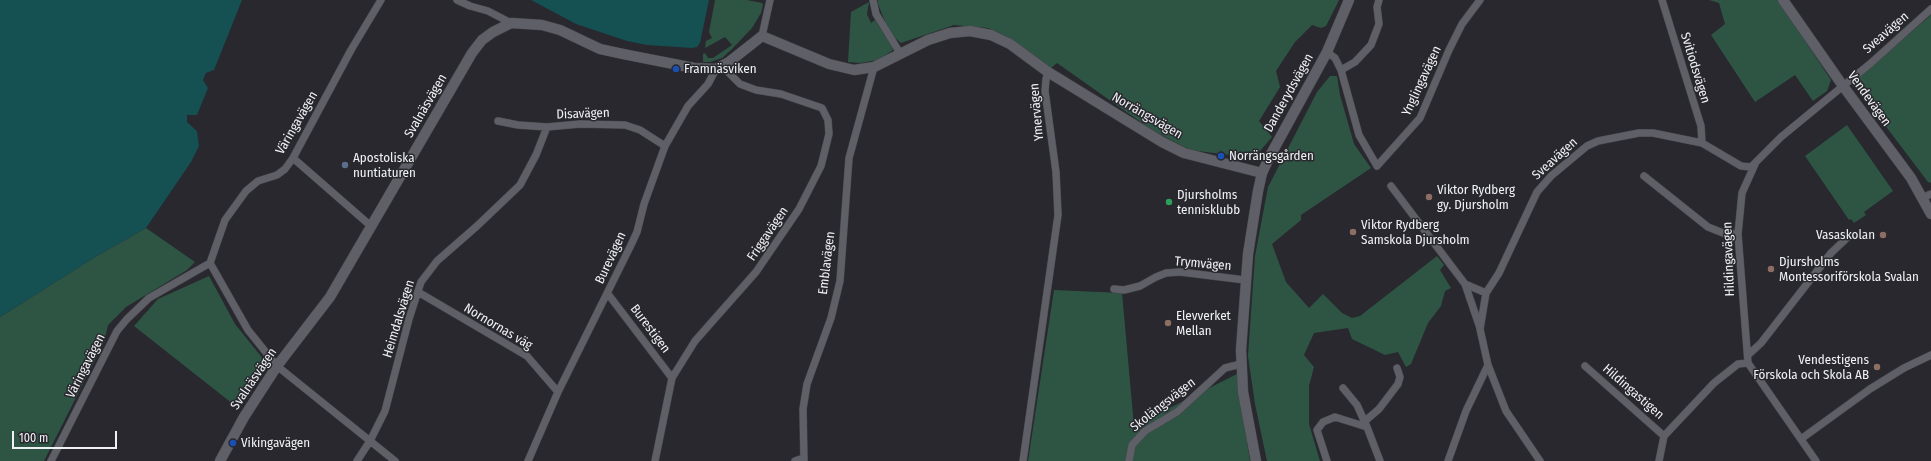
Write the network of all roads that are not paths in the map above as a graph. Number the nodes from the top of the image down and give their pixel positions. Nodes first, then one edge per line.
1 (381, 0) edge
2 (457, 0) edge
3 (770, 0) edge
4 (873, 0) edge
5 (1349, 0) edge
6 (1379, 0) edge
7 (1480, 0) edge
8 (1662, 0) edge
9 (1783, 0) edge
10 (1931, 9) edge
11 (512, 24) junction
12 (762, 36) junction
13 (1327, 52) junction
14 (900, 54) junction
15 (719, 67) junction
16 (874, 67) junction
17 (1341, 70) junction
18 (1048, 72) junction
19 (1843, 86) junction
20 (498, 121) dead end
21 (547, 127) junction
22 (1702, 143) junction
23 (665, 146) junction
24 (292, 158) junction
25 (1756, 164) junction
26 (1262, 173) junction
27 (1644, 176) dead end
28 (1391, 186) dead end
29 (1927, 196) edge
30 (1931, 214) edge
31 (372, 227) junction
32 (1738, 234) junction
33 (1850, 236) dead end
34 (210, 263) junction
35 (1245, 280) junction
36 (1465, 284) junction
37 (1114, 289) dead end
38 (418, 292) junction
39 (1486, 293) junction
40 (608, 294) junction
41 (1480, 329) junction
42 (1931, 355) edge
43 (1748, 359) junction
44 (1241, 364) junction
45 (1488, 365) junction
46 (277, 366) junction
47 (1585, 366) dead end
48 (1397, 368) dead end
49 (672, 378) junction
50 (1343, 388) dead end
51 (558, 392) junction
52 (1366, 424) junction
53 (1664, 436) junction
54 (1801, 439) junction
55 (370, 441) junction
56 (804, 459) edge
57 (51, 461) edge
58 (220, 461) edge
59 (357, 461) edge
60 (395, 461) edge
61 (528, 461) edge
62 (655, 461) edge
63 (795, 461) edge
64 (1023, 461) edge
65 (1129, 461) edge
66 (1256, 461) edge
67 (1327, 461) edge
68 (1380, 461) edge
69 (1448, 461) edge
70 (1540, 461) edge
71 (1659, 461) edge
72 (1816, 461) edge

1 - 24 street, Väringavägen
2 - 11 street
3 - 12 street
4 - 14 street
5 - 13 street, Danderydsvägen
6 - 17 street
7 - 17 street, Ynglingavägen
8 - 22 street, Svitiodsvägen
9 - 19 street, Vendevägen
10 - 19 street, Sveavägen
11 - 15 street, Svalnäsvägen
11 - 31 street, Svalnäsvägen
12 - 15 street
12 - 16 street, Ymervägen
13 - 17 street
13 - 26 street, Danderydsvägen
14 - 16 street, Ymervägen
14 - 18 street, Ymervägen
15 - 23 street, Burevägen
15 - 49 street, Friggavägen
16 - 56 street, Emblavägen
18 - 26 street, Norrängsvägen
18 - 64 street, Ymervägen
19 - 25 street, Sveavägen
19 - 29 street, Vendevägen
20 - 21 street, Disavägen
21 - 23 street, Disavägen
21 - 38 street, Heimdalsvägen
22 - 25 street, Sveavägen
22 - 39 street, Sveavägen
23 - 40 street, Burevägen
24 - 31 street
24 - 34 street, Väringavägen
25 - 32 street, Hildingavägen
26 - 35 street, Danderydsvägen
27 - 32 street
28 - 36 street
29 - 30 street, Vendevägen
31 - 46 street, Svalnäsvägen
32 - 43 street, Hildingavägen
33 - 43 street
34 - 46 street
34 - 57 street, Väringavägen
35 - 37 street, Trymvägen
35 - 44 street, Danderydsvägen
36 - 39 street
36 - 41 street
38 - 51 street, Nornornas väg
38 - 55 street, Heimdalsvägen
39 - 41 street, Sveavägen
40 - 49 street, Burestigen
40 - 51 street, Burevägen
41 - 45 street, Sveavägen
42 - 54 street
43 - 53 street
43 - 54 street
44 - 65 street, Skolängsvägen
44 - 66 street, Danderydsvägen
45 - 69 street
45 - 70 street, Sveavägen
46 - 55 street
46 - 58 street, Svalnäsvägen
47 - 53 street, Hildingastigen
48 - 52 street
49 - 62 street, Friggavägen
50 - 52 street
51 - 61 street, Burevägen
52 - 67 street
52 - 68 street
53 - 71 street
54 - 72 street
55 - 59 street, Heimdalsvägen
55 - 60 street
56 - 63 street

